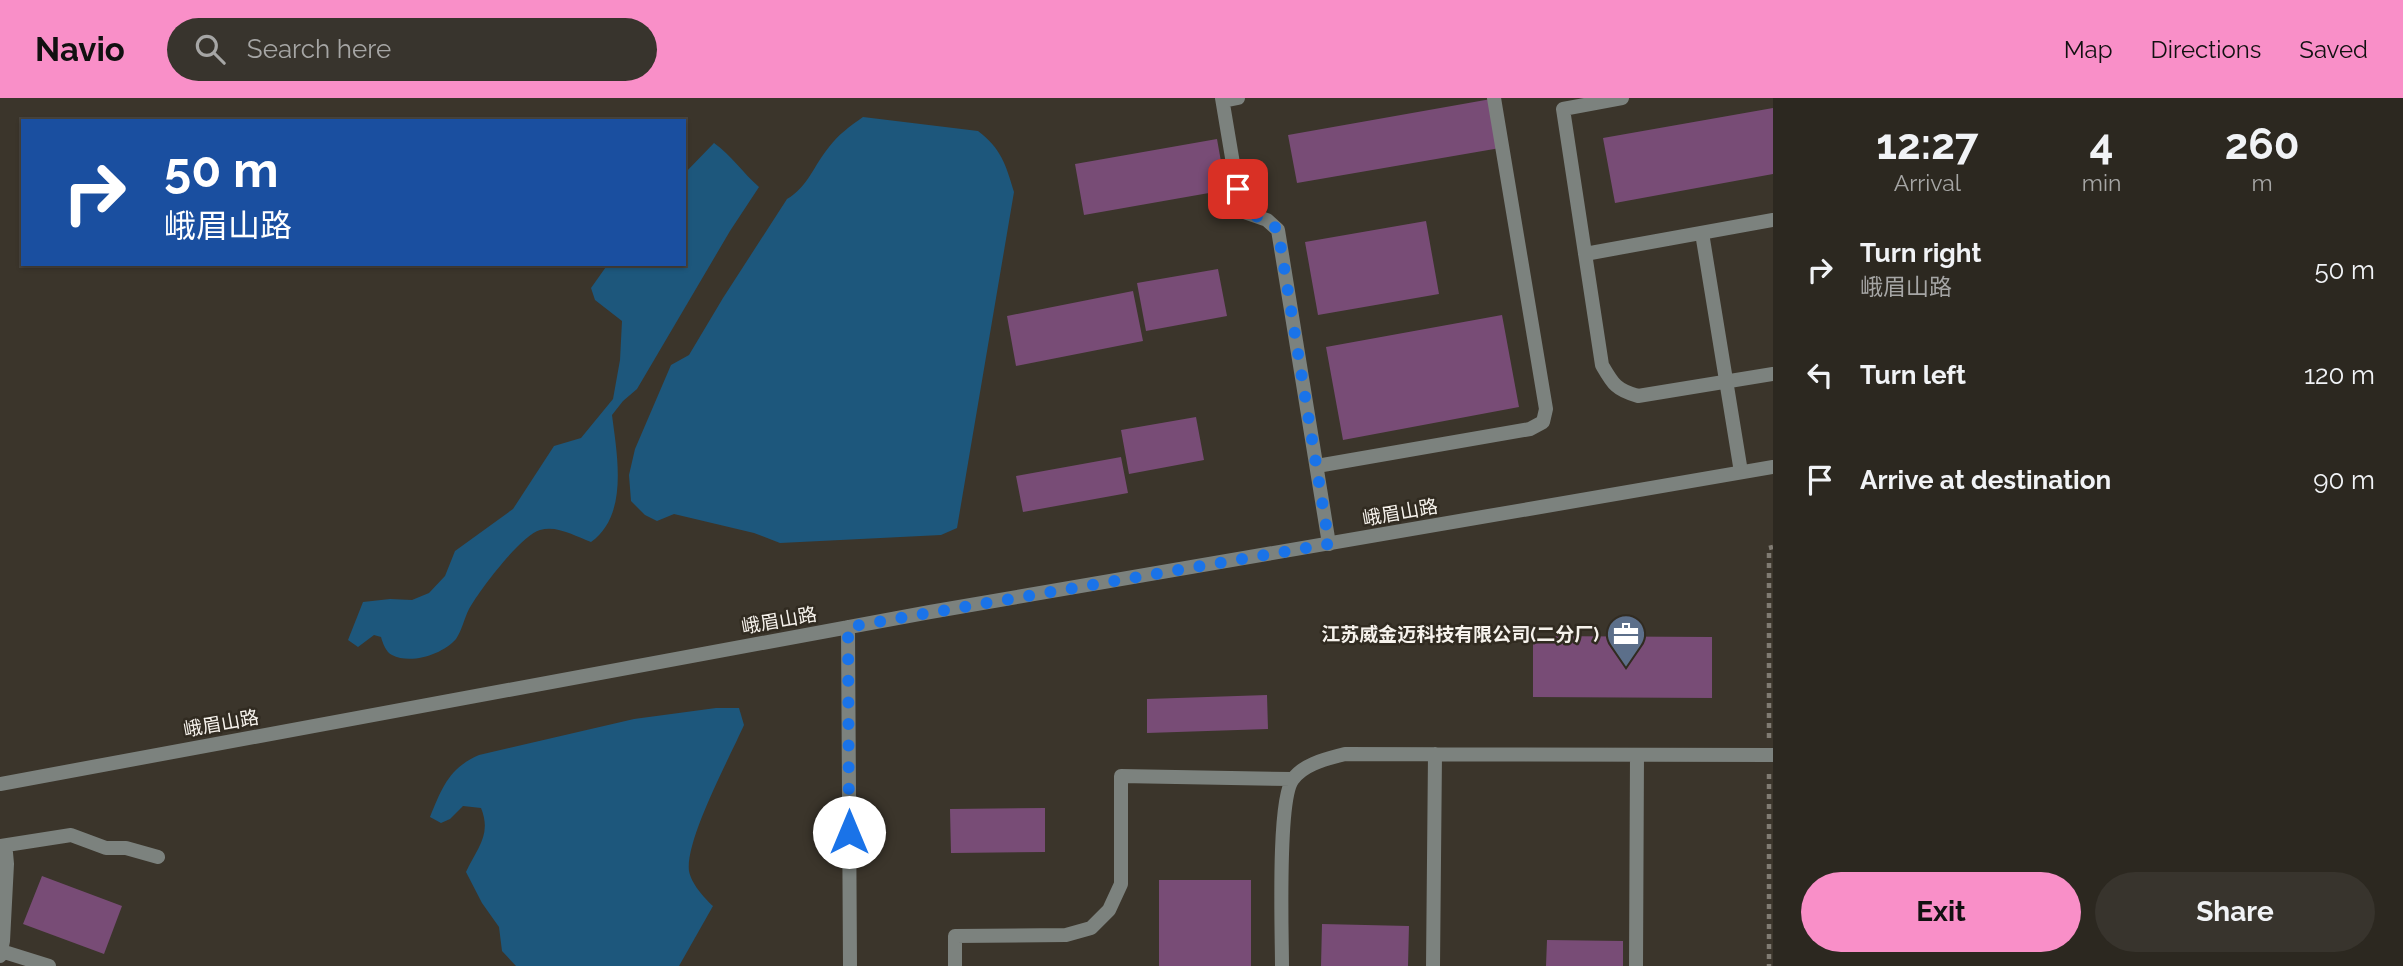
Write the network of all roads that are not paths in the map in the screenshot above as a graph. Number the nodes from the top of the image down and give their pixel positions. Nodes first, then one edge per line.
1 (1238, 98) edge
2 (1494, 98) edge
3 (1622, 98) edge
4 (1223, 99) edge
5 (1773, 220) edge
6 (1702, 233) junction
7 (1585, 254) junction
8 (1773, 373) edge
9 (1727, 381) junction
10 (1317, 466) junction
11 (1773, 467) edge
12 (1741, 472) junction
13 (1329, 544) junction
14 (848, 627) junction
15 (1435, 754) junction
16 (1637, 755) junction
17 (1773, 755) edge
18 (1292, 779) junction
19 (0, 784) edge
20 (0, 848) edge
21 (158, 857) dead end
22 (1, 954) edge
23 (48, 966) edge
24 (849, 966) edge
25 (955, 966) edge
26 (1282, 966) edge
27 (1433, 966) edge
28 (1636, 966) edge

1 - 4 street
2 - 10 street
3 - 7 street
4 - 10 street
5 - 6 street
6 - 7 street
6 - 9 street
7 - 9 street
8 - 9 street
9 - 12 street
10 - 13 street
11 - 12 street, 峨眉山路
12 - 13 street, 峨眉山路
13 - 14 street, 峨眉山路
14 - 19 street, 峨眉山路
14 - 24 street
15 - 16 street
15 - 18 street
15 - 27 street
16 - 17 street
16 - 28 street
18 - 25 street
18 - 26 street
20 - 21 street
20 - 22 street
22 - 23 street

